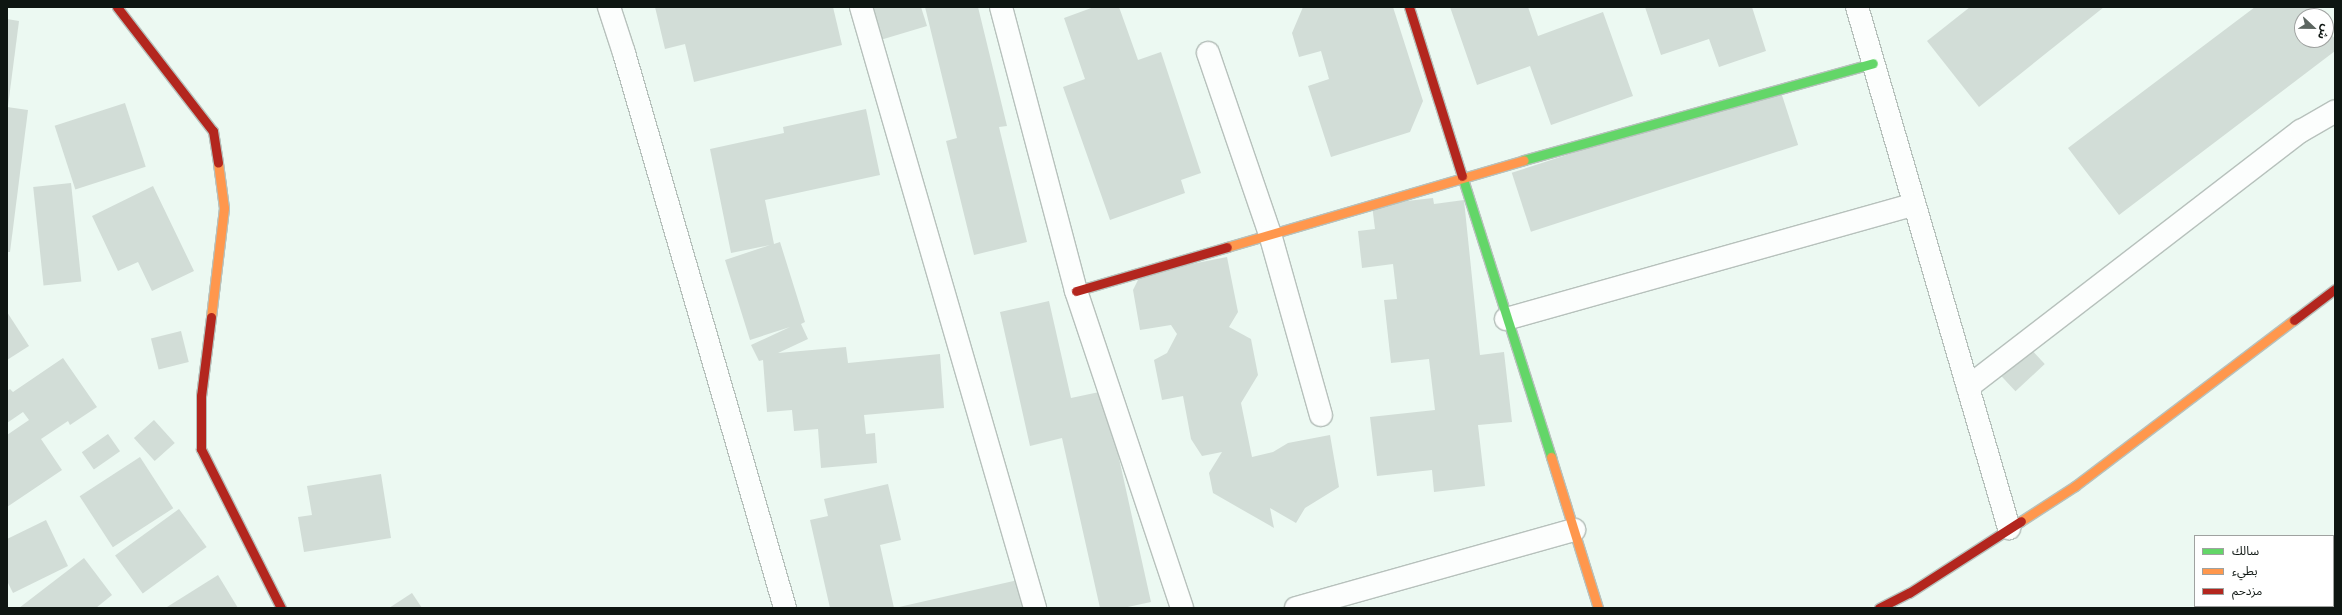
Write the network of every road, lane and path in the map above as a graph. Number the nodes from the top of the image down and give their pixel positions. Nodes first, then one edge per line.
1 (117, 7) edge
2 (609, 7) edge
3 (861, 7) edge
4 (1001, 7) edge
5 (1409, 7) edge
6 (1857, 7) edge
7 (1208, 53) dead end
8 (1873, 63) junction
9 (2335, 111) edge
10 (1462, 178) junction
11 (1914, 204) junction
12 (1270, 234) junction
13 (2335, 289) edge
14 (1076, 291) junction
15 (1506, 319) junction
16 (1968, 387) junction
17 (1321, 415) dead end
18 (2009, 528) junction
19 (1574, 530) junction
20 (281, 608) edge
21 (785, 608) edge
22 (1035, 608) edge
23 (1182, 608) edge
24 (1296, 608) edge
25 (1598, 608) edge
26 (1879, 608) edge

1 - 20 street
2 - 21 street
3 - 22 street
4 - 14 street
5 - 10 street
6 - 8 street
7 - 12 street
8 - 10 street
8 - 11 street
9 - 16 street
10 - 12 street
10 - 15 street
11 - 15 street
11 - 16 street
12 - 14 street
12 - 17 street
13 - 18 street
14 - 23 street
15 - 19 street
16 - 18 street
18 - 26 street
19 - 24 street
19 - 25 street

